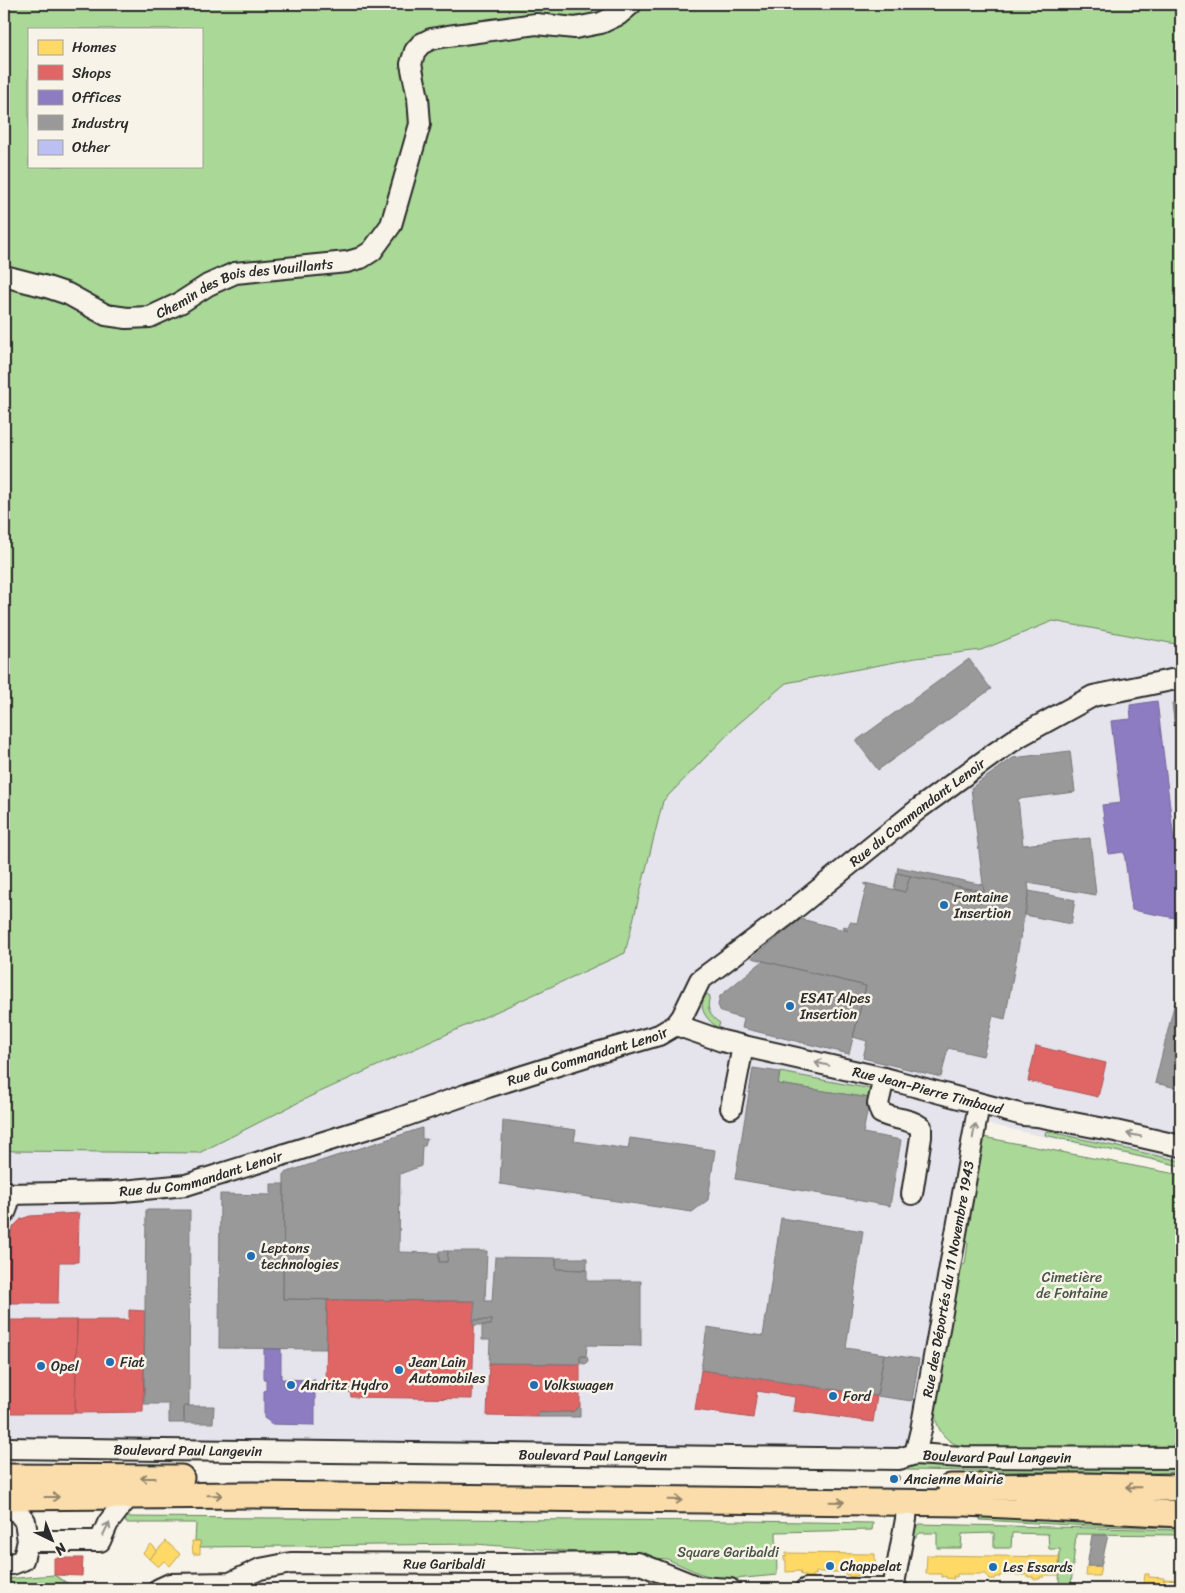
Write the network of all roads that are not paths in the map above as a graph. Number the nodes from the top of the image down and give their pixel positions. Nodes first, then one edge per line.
1 (631, 4) edge
2 (4, 276) edge
3 (1181, 678) edge
4 (676, 1025) junction
5 (743, 1046) junction
6 (884, 1078) junction
7 (979, 1104) junction
8 (730, 1108) dead end
9 (1181, 1146) edge
10 (5, 1192) edge
11 (912, 1194) dead end
12 (4, 1214) edge
13 (4, 1448) edge
14 (915, 1454) junction
15 (1181, 1458) edge
16 (1181, 1488) edge
17 (4, 1490) edge
18 (129, 1496) junction
19 (907, 1503) junction
20 (1181, 1514) edge
21 (28, 1540) junction
22 (4, 1564) edge
23 (159, 1589) edge
24 (730, 1589) edge
25 (806, 1589) edge
26 (894, 1589) edge

1 - 2 street, Chemin des Bois des Vouillants
3 - 4 street, Rue du Commandant Lenoir
4 - 5 street, Rue Jean-Pierre Timbaud
4 - 10 street, Rue du Commandant Lenoir
6 -> 5 street, Rue Jean-Pierre Timbaud
5 - 8 street
6 - 7 street, Rue Jean-Pierre Timbaud
6 - 11 street
9 -> 7 street, Rue Jean-Pierre Timbaud
14 -> 7 street, Rue des Déportés du 11 Novembre 1943
10 - 12 street
13 - 14 street, Boulevard Paul Langevin
14 - 15 street, Boulevard Paul Langevin
16 -> 17 main road, Boulevard Paul Langevin
17 -> 18 main road
17 - 21 street
18 -> 19 main road
21 -> 18 street
19 - 20 main road
19 - 26 street
21 - 22 street
23 - 24 street, Rue Garibaldi
25 - 26 street

